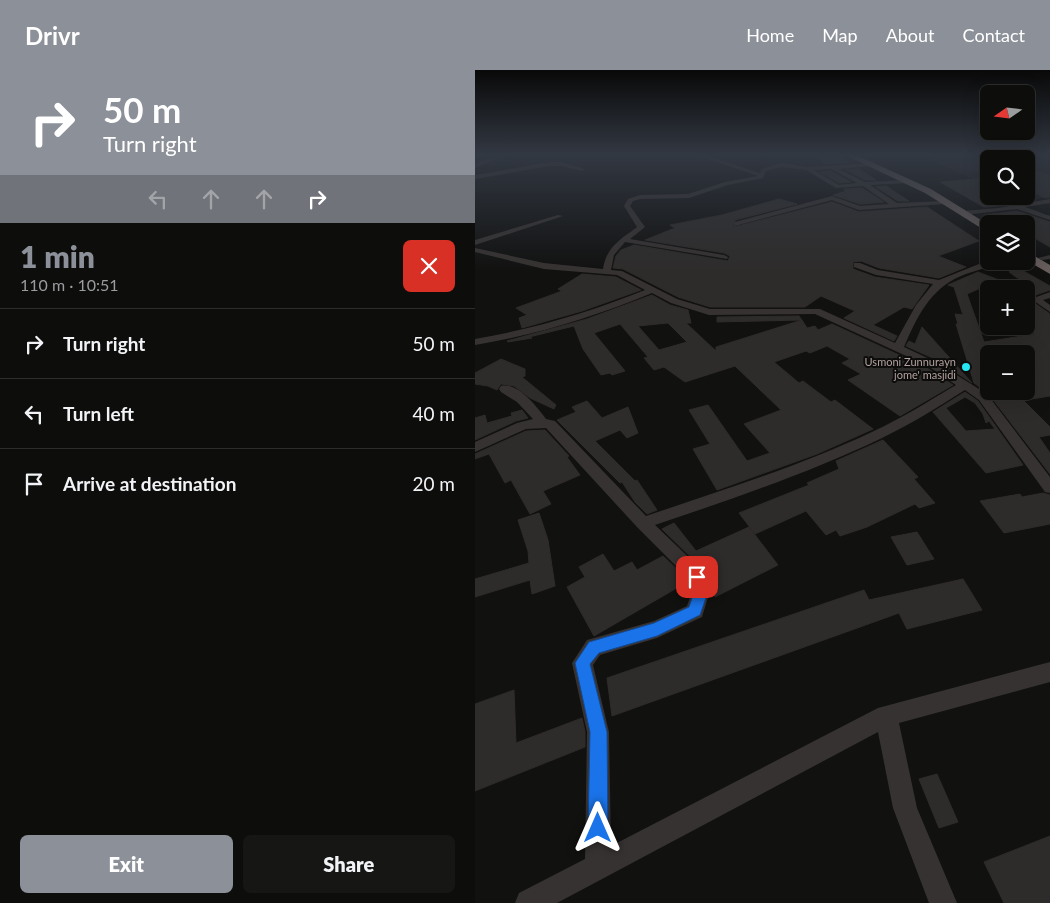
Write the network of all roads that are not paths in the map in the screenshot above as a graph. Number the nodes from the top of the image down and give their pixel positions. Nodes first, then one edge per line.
1 (699, 193) edge
2 (877, 193) edge
3 (928, 193) edge
4 (936, 193) edge
5 (1050, 201) edge
6 (945, 202) junction
7 (896, 206) junction
8 (1017, 207) junction
9 (967, 213) junction
10 (560, 216) dead end
11 (1050, 218) edge
12 (980, 220) edge
13 (980, 223) edge
14 (738, 224) dead end
15 (625, 240) junction
16 (475, 243) edge
17 (475, 250) edge
18 (1035, 253) edge
19 (724, 256) dead end
20 (1047, 259) edge
21 (1035, 261) edge
22 (857, 265) dead end
23 (980, 266) edge
24 (1050, 270) edge
25 (607, 271) junction
26 (940, 283) junction
27 (652, 290) junction
28 (1050, 295) edge
29 (1050, 310) edge
30 (475, 342) edge
31 (898, 348) junction
32 (965, 385) junction
33 (505, 389) dead end
34 (541, 422) junction
35 (475, 447) edge
36 (1050, 488) edge
37 (643, 523) junction
38 (1050, 672) edge
39 (886, 716) junction
40 (598, 867) junction
41 (529, 903) edge
42 (943, 903) edge

1 - 15 street
2 - 7 street
3 - 6 highway
4 - 9 highway
5 - 8 street
6 - 7 street
6 - 9 highway
7 - 14 street
8 - 9 street
8 - 11 street
9 - 12 highway
9 - 13 highway
10 - 16 street
15 - 19 street
15 - 25 street
17 - 25 street
18 - 20 highway
21 - 24 highway
22 - 26 street
23 - 26 street
25 - 27 street
26 - 31 street
27 - 30 street
27 - 31 street
28 - 29 street
31 - 32 street
32 - 36 street
32 - 37 street
33 - 34 street
34 - 35 street
34 - 37 street
37 - 40 street
38 - 39 street
39 - 40 street
39 - 42 street
40 - 41 street

